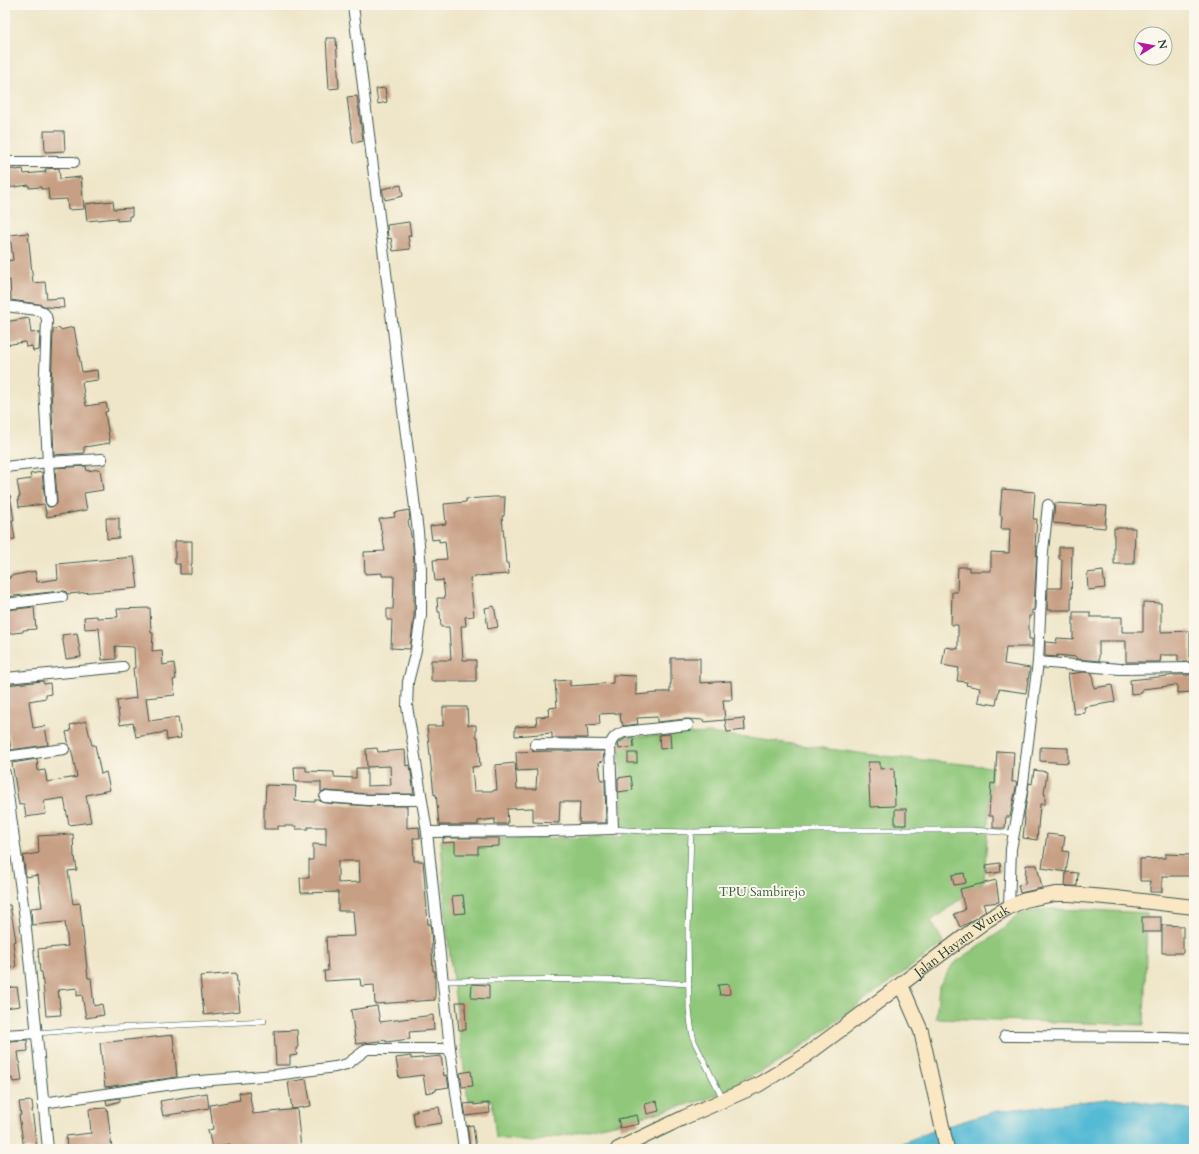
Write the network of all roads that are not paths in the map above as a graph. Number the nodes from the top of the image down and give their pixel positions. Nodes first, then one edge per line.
1 (354, 5) edge
2 (5, 162) edge
3 (74, 162) dead end
4 (5, 306) edge
5 (102, 458) dead end
6 (48, 462) junction
7 (5, 467) edge
8 (51, 501) dead end
9 (1048, 505) dead end
10 (62, 597) dead end
11 (5, 604) edge
12 (1038, 662) junction
13 (123, 667) dead end
14 (1194, 668) edge
15 (5, 678) edge
16 (688, 725) dead end
17 (535, 744) dead end
18 (610, 745) junction
19 (64, 749) dead end
20 (5, 757) edge
21 (5, 773) edge
22 (6, 784) edge
23 (325, 798) dead end
24 (422, 800) junction
25 (613, 829) junction
26 (427, 832) junction
27 (691, 832) junction
28 (1014, 833) junction
29 (1009, 907) junction
30 (1194, 907) edge
31 (443, 981) junction
32 (689, 984) junction
33 (901, 985) junction
34 (264, 1021) dead end
35 (37, 1033) junction
36 (5, 1035) edge
37 (1005, 1036) dead end
38 (1194, 1038) edge
39 (450, 1049) junction
40 (724, 1100) junction
41 (43, 1103) junction
42 (48, 1149) edge
43 (464, 1149) edge
44 (618, 1149) edge
45 (947, 1149) edge

1 - 24 street
2 - 3 street
4 - 6 street
5 - 6 street
6 - 7 street
6 - 8 street
9 - 12 street
10 - 11 street
12 - 14 street
12 - 28 street
13 - 15 street
16 - 18 street
17 - 18 street
18 - 25 street
19 - 20 street
21 - 22 street
22 - 35 street
23 - 24 street
24 - 26 street
25 - 26 street
25 - 27 lane
26 - 31 street
27 - 28 lane
27 - 32 lane
28 - 29 street
29 - 30 main road, Jalan Hayam Wuruk
29 - 33 main road, Jalan Hayam Wuruk
31 - 32 lane
31 - 39 street
32 - 40 lane
33 - 40 main road
33 - 45 main road, Jalan Hayam Wuruk
34 - 35 lane
35 - 36 street
35 - 41 street
37 - 38 street
39 - 41 street
39 - 43 street
40 - 44 main road
41 - 42 street

